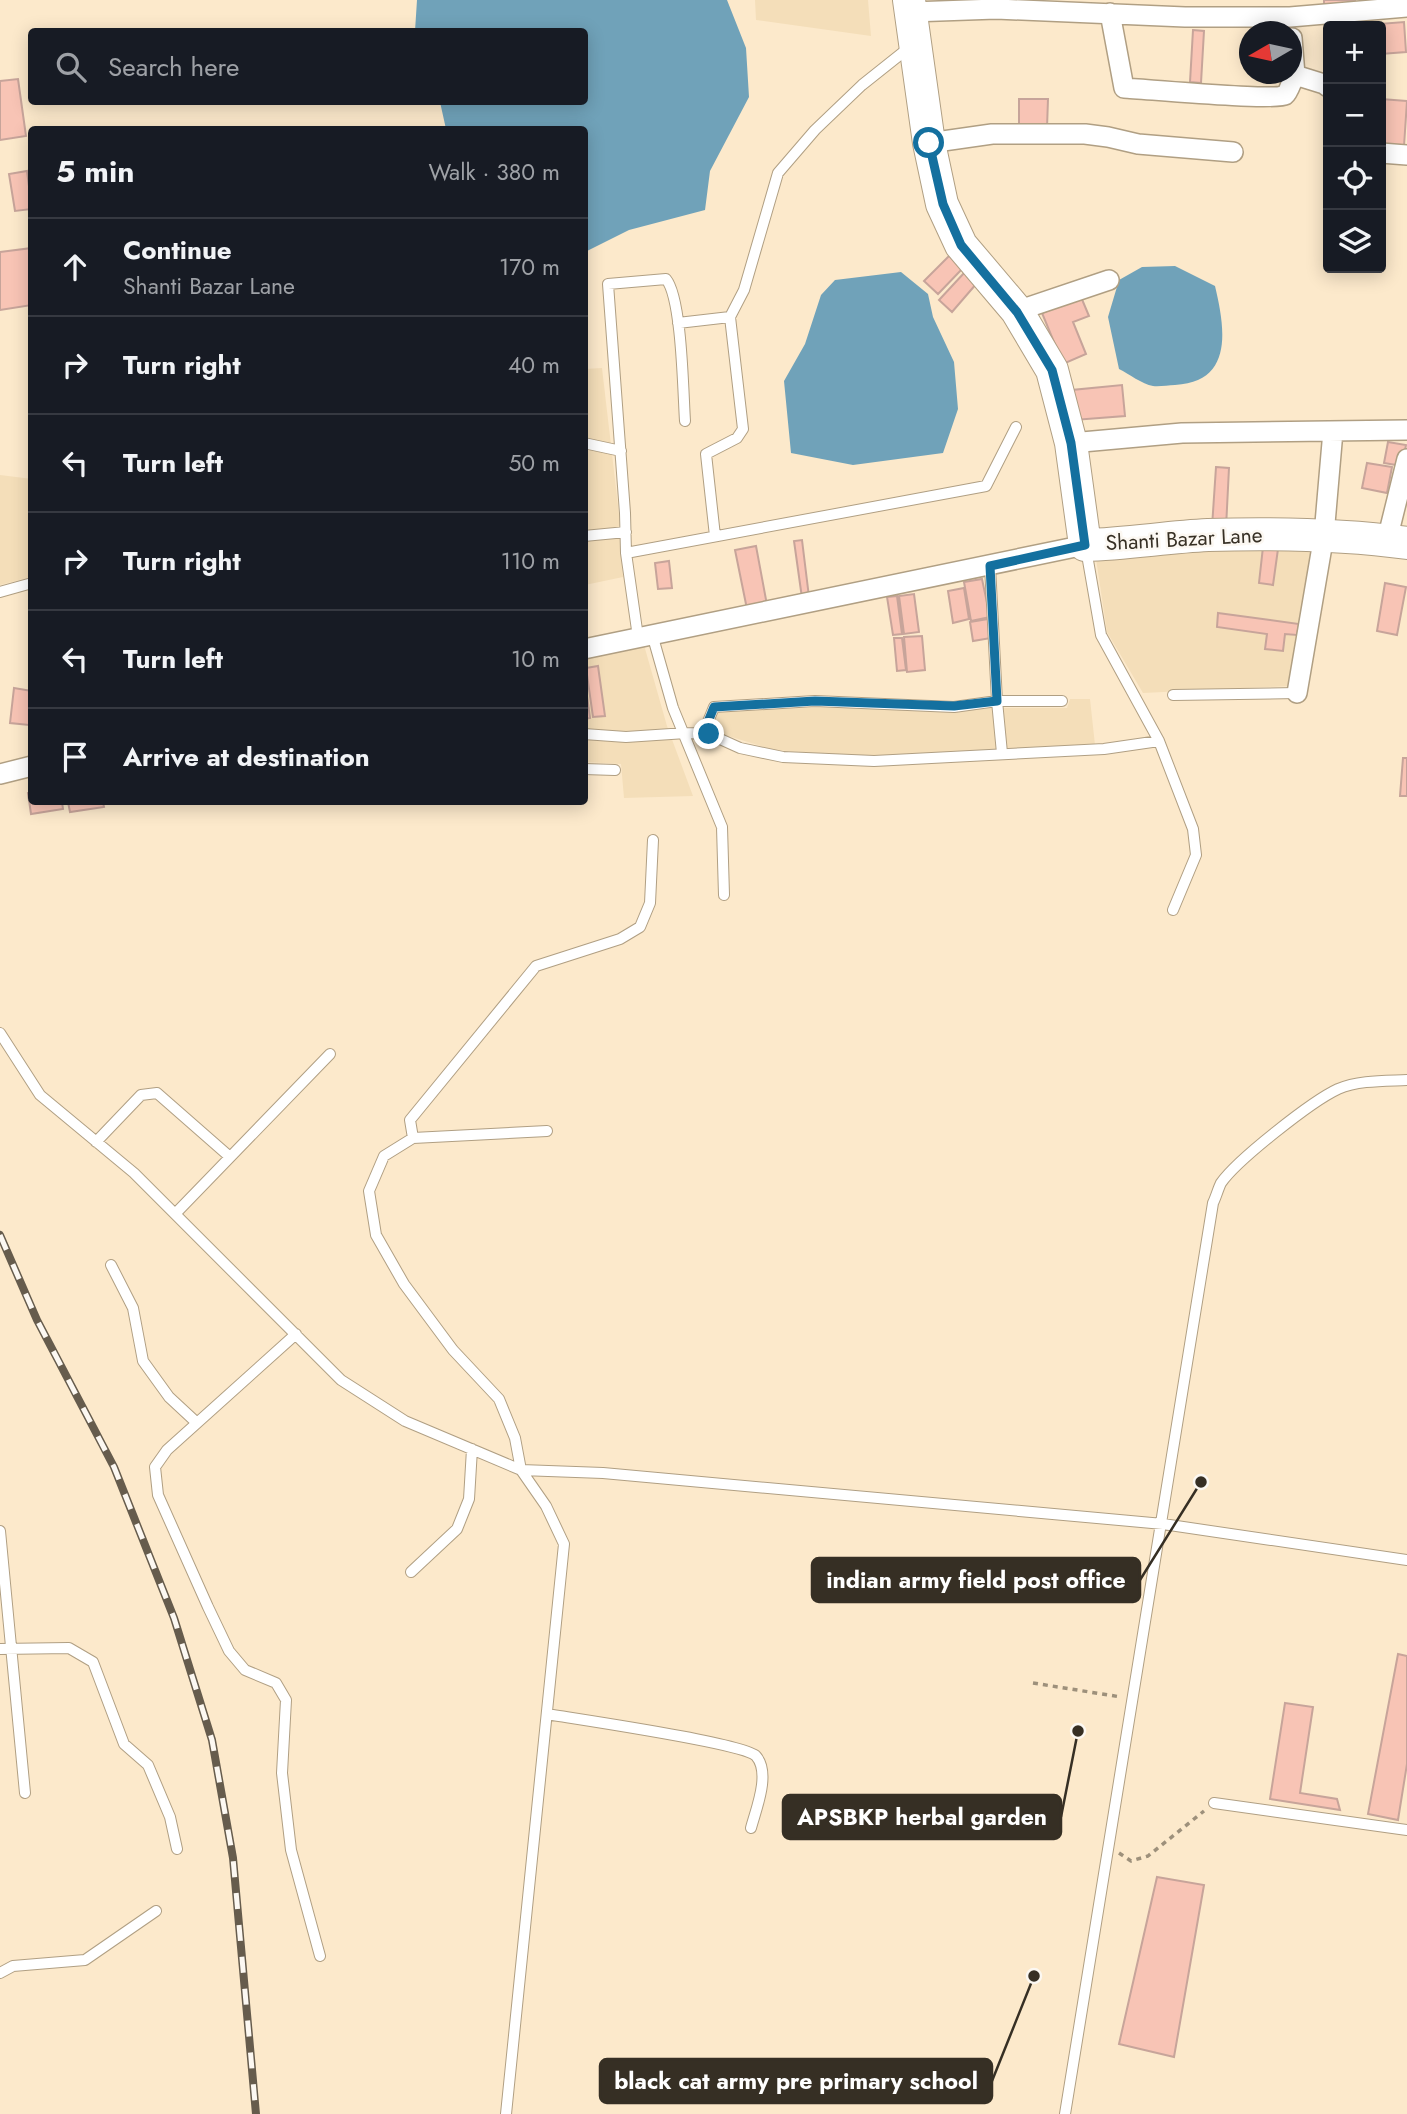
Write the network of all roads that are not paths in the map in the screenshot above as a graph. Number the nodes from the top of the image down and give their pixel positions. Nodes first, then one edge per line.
1 (1360, 5) edge
2 (910, 6) edge
3 (1407, 7) edge
4 (1233, 9) edge
5 (1110, 13) junction
6 (1279, 21) edge
7 (1301, 21) edge
8 (914, 44) junction
9 (1302, 77) edge
10 (1291, 84) edge
11 (1325, 84) edge
12 (929, 143) junction
13 (1233, 152) dead end
14 (1386, 153) edge
15 (1407, 155) edge
16 (1109, 280) dead end
17 (1017, 312) junction
18 (730, 317) junction
19 (678, 323) junction
20 (685, 421) dead end
21 (1016, 426) dead end
22 (1407, 430) edge
23 (1333, 431) junction
24 (1071, 443) junction
25 (588, 444) edge
26 (621, 451) junction
27 (1407, 459) edge
28 (626, 532) junction
29 (1324, 535) junction
30 (588, 536) edge
31 (715, 536) junction
32 (1397, 542) edge
33 (1085, 545) junction
34 (626, 553) junction
35 (990, 566) junction
36 (28, 584) edge
37 (0, 592) edge
38 (645, 635) junction
39 (588, 648) edge
40 (1297, 693) joint
41 (1174, 695) dead end
42 (997, 701) junction
43 (1062, 701) dead end
44 (685, 733) junction
45 (588, 734) edge
46 (703, 734) junction
47 (1160, 741) junction
48 (1002, 753) junction
49 (28, 767) edge
50 (588, 769) edge
51 (615, 770) dead end
52 (0, 774) edge
53 (653, 840) dead end
54 (724, 895) dead end
55 (1172, 910) dead end
56 (0, 1033) edge
57 (330, 1054) dead end
58 (1407, 1080) edge
59 (547, 1131) dead end
60 (413, 1139) junction
61 (96, 1142) junction
62 (230, 1157) junction
63 (175, 1214) junction
64 (111, 1265) dead end
65 (296, 1334) junction
66 (198, 1423) junction
67 (471, 1449) junction
68 (521, 1470) junction
69 (1163, 1524) junction
70 (0, 1531) edge
71 (1407, 1560) edge
72 (411, 1572) dead end
73 (12, 1648) junction
74 (0, 1649) edge
75 (547, 1714) junction
76 (25, 1793) dead end
77 (1214, 1803) road end
78 (1407, 1827) edge
79 (751, 1828) dead end
80 (177, 1849) dead end
81 (156, 1911) dead end
82 (320, 1956) dead end
83 (0, 1973) edge
84 (506, 2114) edge
85 (1065, 2114) edge

1 - 3 street
1 - 7 street
2 - 5 street
2 - 8 main road, Shanti Bazar Lane
4 - 5 street
4 - 6 street
5 - 10 street
8 - 12 main road, Shanti Bazar Lane
8 - 18 lane
9 - 11 street
12 - 13 street
12 - 17 main road, Shanti Bazar Lane
14 - 15 street
16 - 17 street
17 - 24 main road, Shanti Bazar Lane
18 - 19 lane
18 - 31 lane
19 - 20 lane
19 - 26 lane
21 - 31 lane
22 - 23 street
23 - 24 street
23 - 29 street
24 - 33 main road, Shanti Bazar Lane
25 - 26 lane
26 - 28 lane
27 - 32 street
28 - 30 lane
28 - 34 lane
29 - 32 main road, Shanti Bazar Lane
29 - 33 main road, Shanti Bazar Lane
29 - 40 street
31 - 34 lane
33 - 35 street
33 - 47 lane
34 - 38 lane
35 - 38 street
35 - 42 lane
36 - 37 lane
38 - 39 street
38 - 44 lane
40 - 41 lane
42 - 43 lane
42 - 46 lane
42 - 48 lane
44 - 45 lane
44 - 46 lane
44 - 54 lane
46 - 48 lane
47 - 48 lane
47 - 55 lane
49 - 52 street
50 - 51 lane
53 - 60 lane
56 - 61 lane
57 - 62 lane
58 - 69 lane
59 - 60 lane
60 - 68 lane
61 - 62 lane
61 - 63 lane
62 - 63 lane
63 - 65 lane
64 - 66 lane
65 - 66 lane
65 - 67 lane
66 - 82 lane
67 - 68 lane
67 - 72 lane
68 - 69 lane
68 - 75 lane
69 - 71 lane
69 - 85 lane
70 - 73 lane
73 - 74 lane
73 - 76 lane
73 - 80 lane
75 - 79 lane
75 - 84 lane
77 - 78 lane
81 - 83 lane

